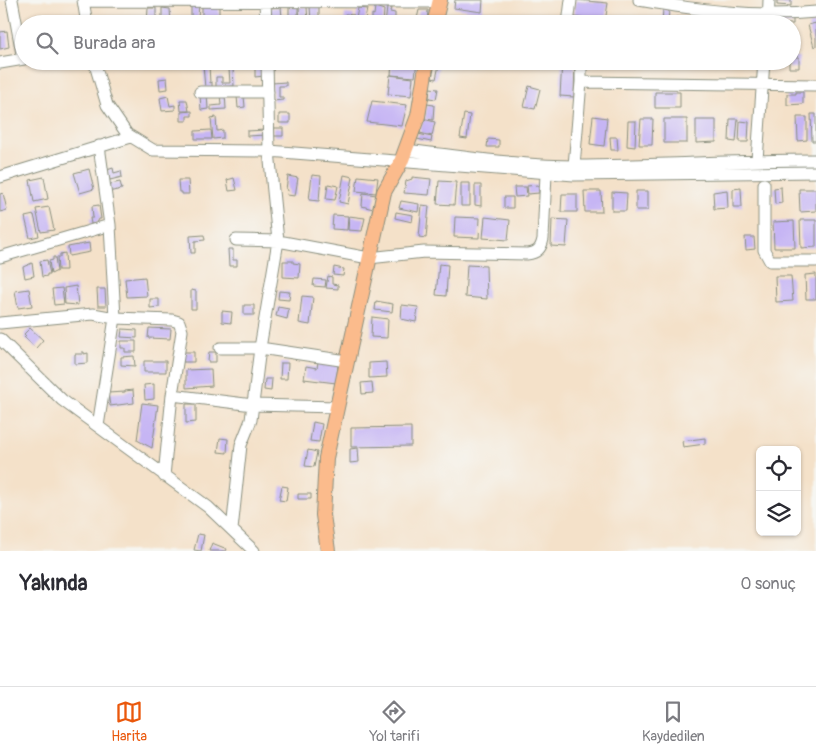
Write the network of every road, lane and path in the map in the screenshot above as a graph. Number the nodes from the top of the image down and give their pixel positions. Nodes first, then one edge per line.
1 (12, 0) edge
2 (83, 0) edge
3 (571, 0) edge
4 (639, 0) edge
5 (769, 0) edge
6 (440, 1) edge
7 (265, 2) junction
8 (671, 3) edge
9 (816, 12) edge
10 (86, 15) edge
11 (266, 15) edge
12 (436, 15) edge
13 (569, 15) edge
14 (744, 15) edge
15 (768, 15) edge
16 (795, 15) edge
17 (15, 16) edge
18 (15, 60) edge
19 (0, 63) edge
20 (96, 70) edge
21 (267, 70) edge
22 (426, 70) edge
23 (581, 70) edge
24 (763, 70) edge
25 (581, 82) junction
26 (762, 85) junction
27 (816, 85) edge
28 (200, 92) dead end
29 (268, 92) junction
30 (131, 136) junction
31 (99, 146) junction
32 (269, 151) junction
33 (403, 156) junction
34 (757, 160) junction
35 (816, 160) edge
36 (574, 166) junction
37 (816, 172) edge
38 (546, 174) junction
39 (0, 177) edge
40 (764, 184) dead end
41 (110, 225) junction
42 (236, 240) dead end
43 (278, 241) junction
44 (0, 257) edge
45 (369, 258) junction
46 (816, 262) edge
47 (116, 318) junction
48 (0, 323) edge
49 (0, 339) edge
50 (220, 348) dead end
51 (260, 348) junction
52 (347, 361) junction
53 (172, 395) junction
54 (253, 406) junction
55 (337, 407) junction
56 (98, 426) junction
57 (164, 476) junction
58 (232, 530) junction
59 (249, 549) edge
60 (328, 551) edge

1 - 17 street
2 - 7 street
2 - 10 street
3 - 13 street
4 - 8 street
5 - 15 street
6 - 7 street
6 - 12 main road
7 - 11 street
8 - 14 street
9 - 16 street
18 - 19 street
20 - 30 street
21 - 29 street
22 - 33 main road
23 - 25 street
24 - 26 street
25 - 26 street
25 - 36 street
26 - 27 street
26 - 34 street
28 - 29 street
29 - 32 street
30 - 31 street
30 - 32 street
31 - 39 street
31 - 41 street
32 - 33 street
32 - 43 street
33 - 36 street
33 - 38 street
33 - 45 main road
34 - 35 street
34 - 36 street
37 - 38 street
38 - 45 street
40 - 46 street
41 - 44 street
41 - 47 street
42 - 43 street
43 - 45 street
43 - 51 street
45 - 52 main road
47 - 48 street
47 - 53 street
47 - 56 street
49 - 56 street
50 - 51 street
51 - 52 street
51 - 54 street
52 - 55 main road
53 - 54 street
53 - 57 street
54 - 55 street
54 - 58 street
55 - 60 main road
56 - 57 street
57 - 58 street
58 - 59 street

